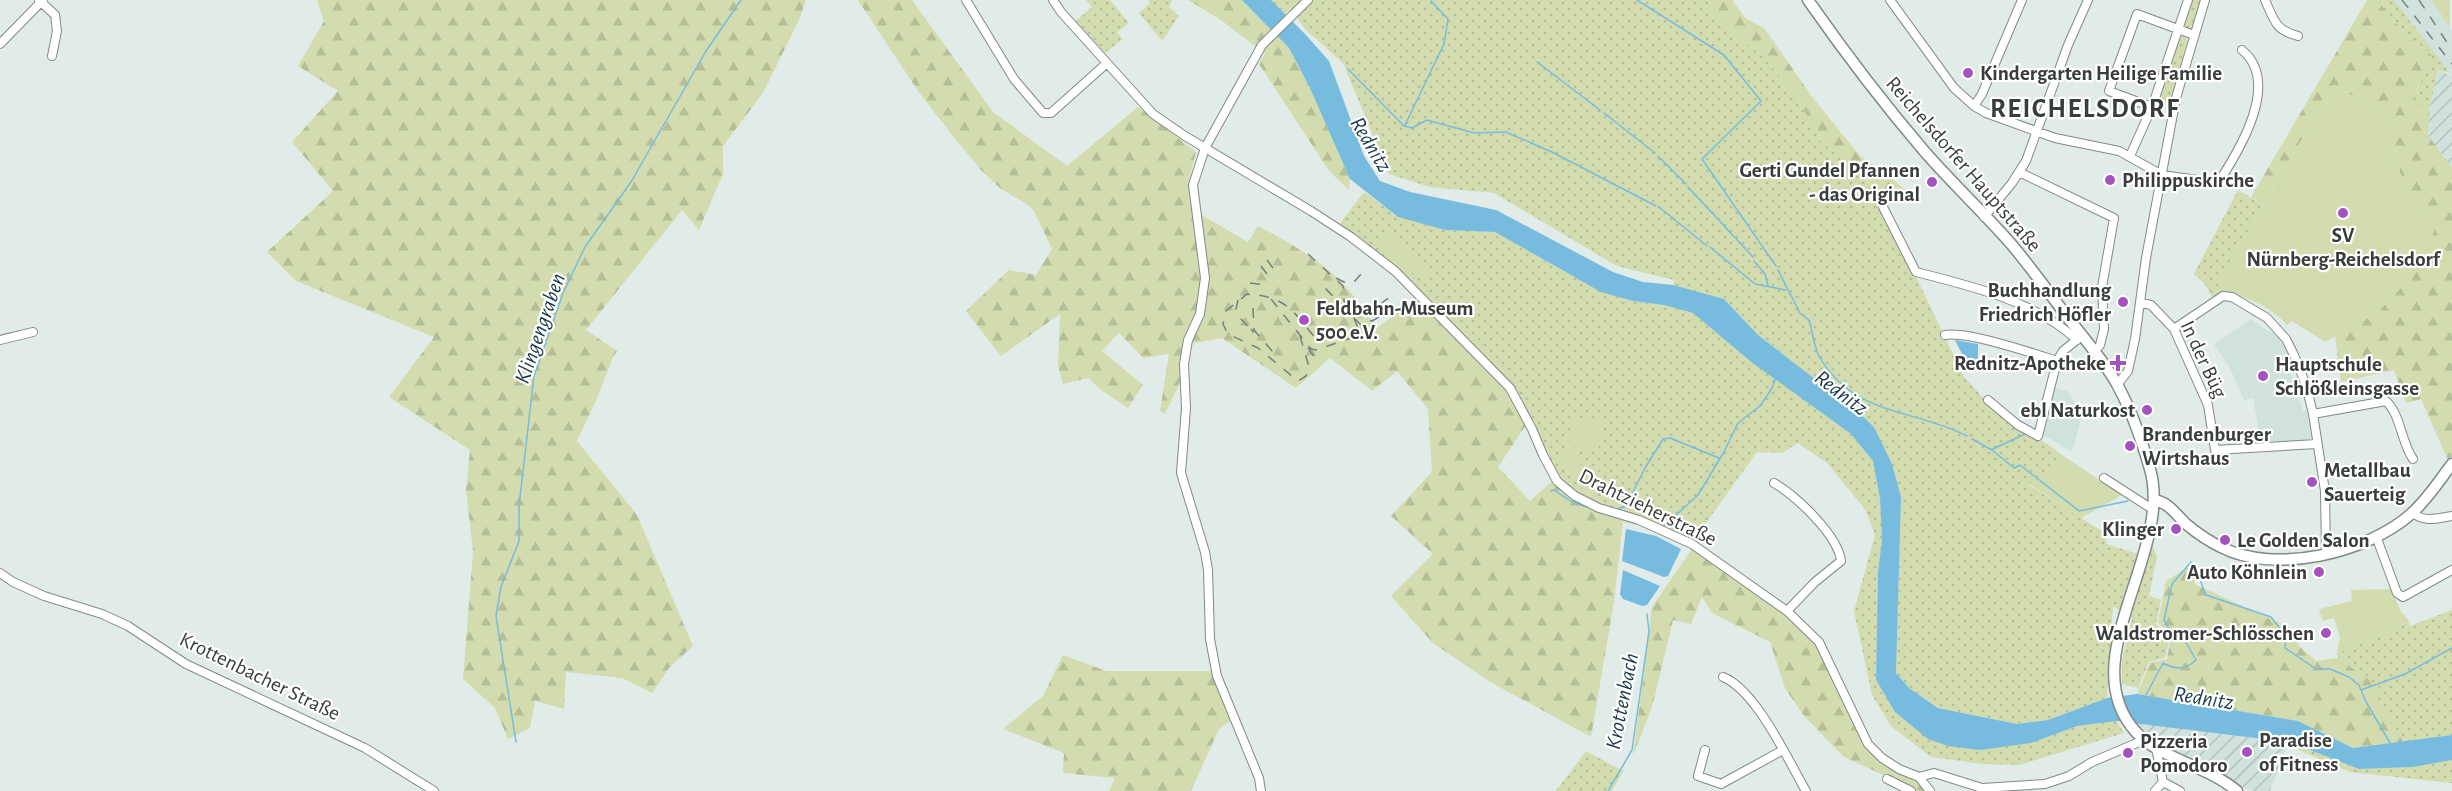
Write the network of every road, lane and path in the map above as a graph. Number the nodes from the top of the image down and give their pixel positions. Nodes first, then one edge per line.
1 (966, 0) edge
2 (1053, 0) edge
3 (1308, 0) edge
4 (1808, 0) edge
5 (1890, 0) edge
6 (2022, 0) edge
7 (2088, 0) edge
8 (2188, 0) edge
9 (2205, 0) edge
10 (2265, 0) edge
11 (41, 1) edge
12 (2178, 29) junction
13 (2194, 35) junction
14 (2298, 36) dead end
15 (0, 44) edge
16 (2242, 50) dead end
17 (52, 56) dead end
18 (1107, 63) junction
19 (1974, 106) junction
20 (2152, 107) junction
21 (2038, 132) junction
22 (1205, 148) junction
23 (2130, 156) junction
24 (2019, 172) junction
25 (2162, 175) junction
26 (1883, 207) dead end
27 (1984, 217) junction
28 (2141, 303) junction
29 (2174, 329) junction
30 (33, 332) dead end
31 (1945, 335) dead end
32 (2080, 338) junction
33 (0, 340) edge
34 (2095, 351) junction
35 (2056, 361) junction
36 (2117, 385) junction
37 (1988, 400) dead end
38 (2313, 414) junction
39 (2317, 444) junction
40 (2413, 459) dead end
41 (2452, 464) edge
42 (2104, 478) dead end
43 (1774, 483) dead end
44 (2154, 504) junction
45 (2413, 513) junction
46 (2452, 516) edge
47 (2376, 536) junction
48 (2326, 554) junction
49 (2452, 570) edge
50 (0, 573) edge
51 (1788, 611) junction
52 (1723, 677) dead end
53 (2141, 737) junction
54 (2157, 748) junction
55 (1705, 750) dead end
56 (1782, 750) junction
57 (1919, 777) junction
58 (1887, 779) dead end
59 (2163, 782) junction
60 (434, 791) edge
61 (1261, 791) edge
62 (1806, 791) edge
63 (1911, 791) edge
64 (1929, 791) edge
65 (2155, 791) edge
66 (2180, 791) edge
67 (2237, 791) edge

1 - 18 street
2 - 18 street, Drahtzieherstraße
3 - 22 street
4 - 27 main road, Reichelsdorfer Hauptstraße
5 - 19 street
6 - 19 street
7 - 21 street
8 - 12 street
9 - 13 street
10 - 14 street
11 - 15 street
11 - 17 street
12 - 13 street
12 - 20 street
12 - 20 street
13 - 25 street
16 - 25 street
18 - 22 street, Drahtzieherstraße
19 - 21 street
20 - 23 street
21 - 23 street
21 - 24 street
22 - 51 street, Drahtzieherstraße
22 - 61 street
23 - 25 street
24 - 27 street
24 - 34 street
25 - 28 street
26 - 32 street
27 - 32 main road, Reichelsdorfer Hauptstraße
28 - 29 street, In der Büg
28 - 36 street
29 - 38 street
29 - 39 street, In der Büg
30 - 33 street
31 - 35 street
32 - 34 main road, Reichelsdorfer Hauptstraße
32 - 35 street
34 - 36 main road, Reichelsdorfer Hauptstraße
35 - 37 street
36 - 44 main road, Reichelsdorfer Hauptstraße
38 - 39 street
38 - 40 street
39 - 48 street
41 - 45 main road
42 - 44 street
43 - 51 street
44 - 48 main road
44 - 53 main road, Reichelsdorfer Hauptstraße
45 - 46 street
45 - 47 main road
47 - 48 main road
47 - 49 street
50 - 60 street, Krottenbacher Straße
51 - 57 street, Drahtzieherstraße
52 - 56 street
53 - 54 main road
53 - 57 street
54 - 59 street
54 - 67 main road
55 - 56 street
56 - 62 street
57 - 64 street, Drahtzieherstraße
58 - 63 street
59 - 65 street
59 - 66 street

